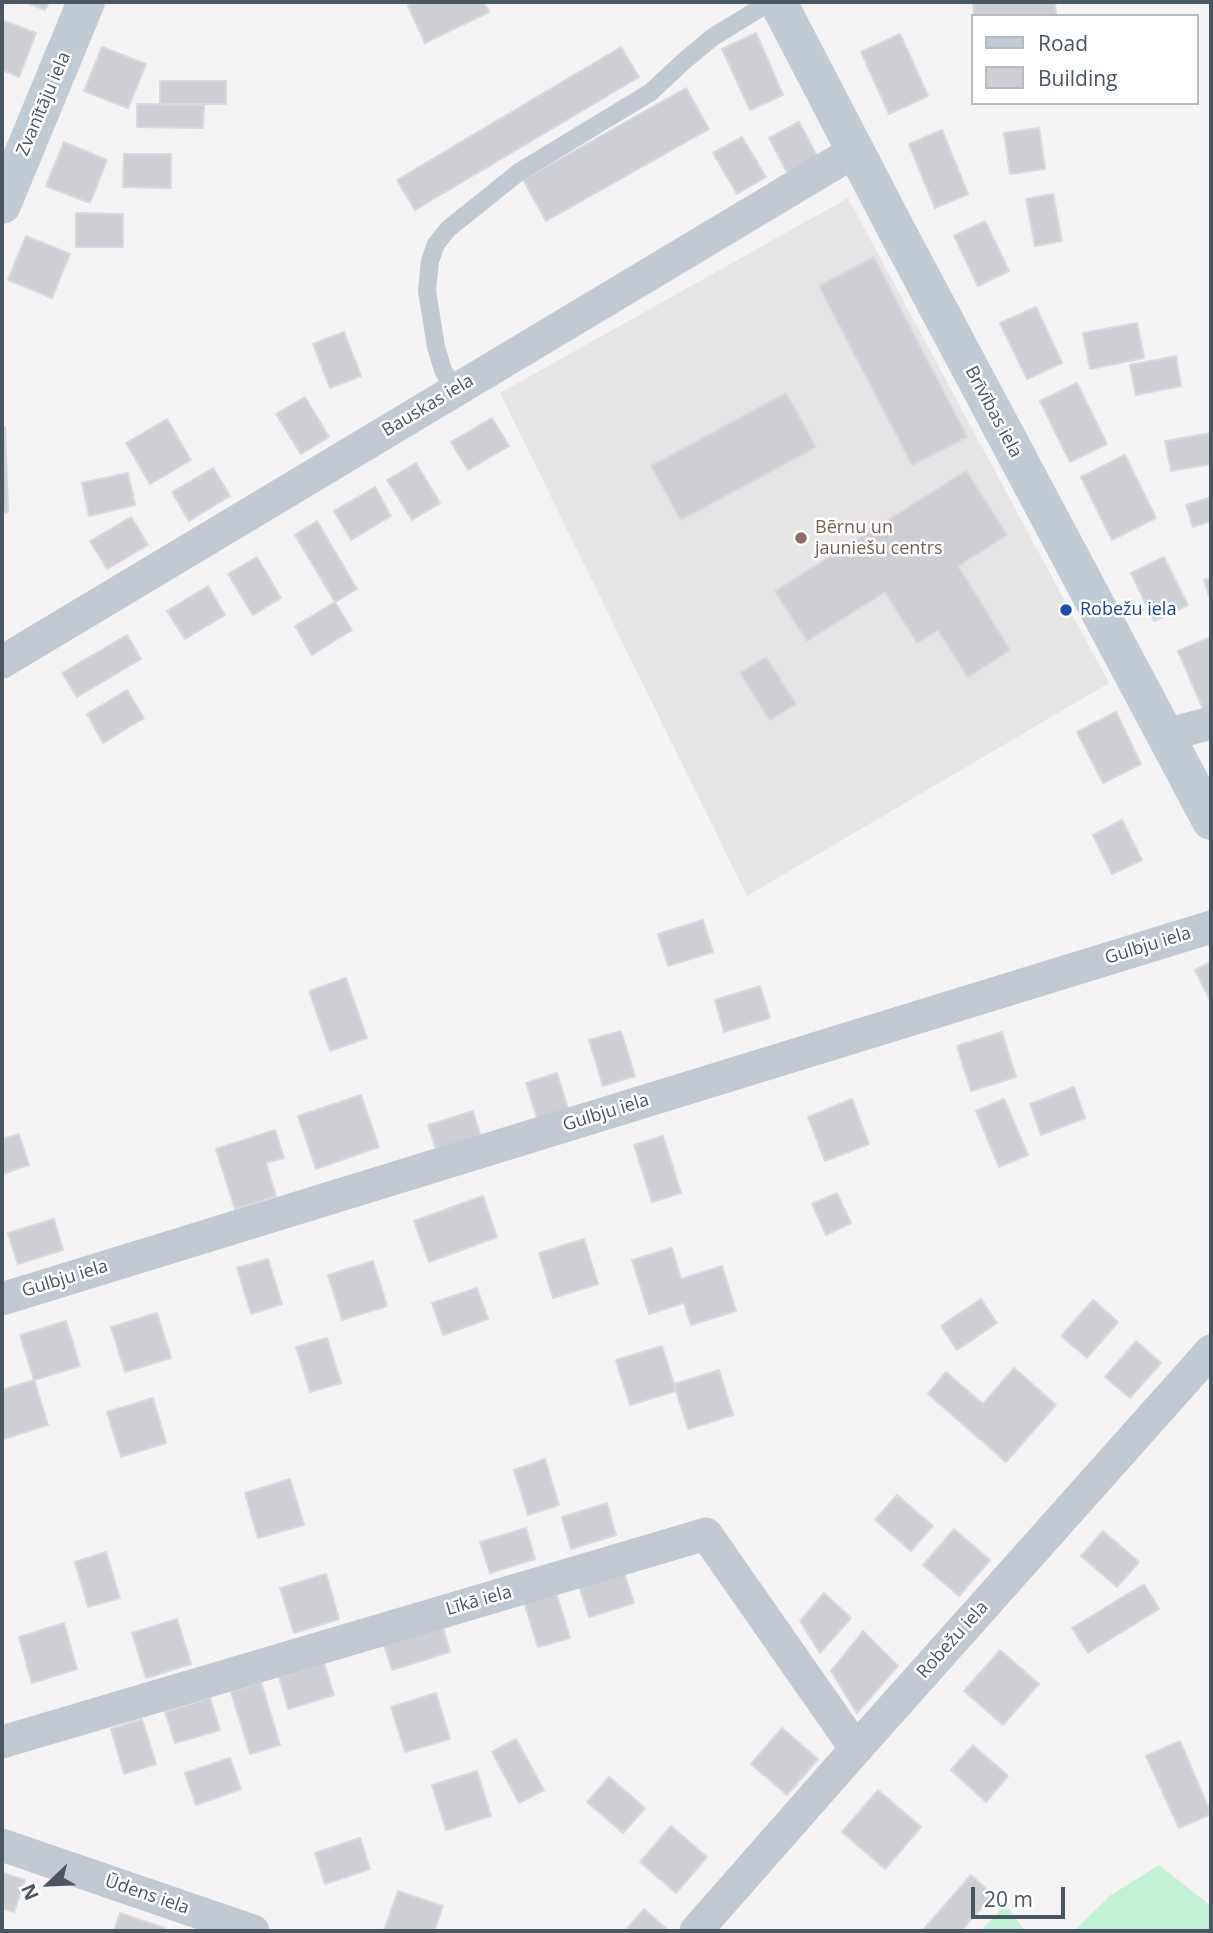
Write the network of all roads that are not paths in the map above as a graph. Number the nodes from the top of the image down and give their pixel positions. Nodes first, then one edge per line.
1 (86, 2) edge
2 (770, 2) edge
3 (778, 2) edge
4 (855, 151) junction
5 (2, 205) edge
6 (455, 390) junction
7 (2, 662) edge
8 (1211, 723) edge
9 (1166, 735) junction
10 (1211, 821) edge
11 (1211, 927) edge
12 (2, 1299) edge
13 (1211, 1350) edge
14 (2, 1742) edge
15 (856, 1749) junction
16 (2, 1845) edge
17 (253, 1931) edge
18 (696, 1931) edge

1 - 5 main road, Zvanītāju iela
2 - 6 lane
3 - 4 main road, Brīvības iela
4 - 6 street, Bauskas iela
4 - 9 main road, Brīvības iela
6 - 7 street, Bauskas iela
8 - 9 street
9 - 10 main road, Brīvības iela
11 - 12 street, Gulbju iela
13 - 15 street, Robežu iela
14 - 15 street, Līkā iela
15 - 18 street, Robežu iela
16 - 17 street, Ūdens iela

